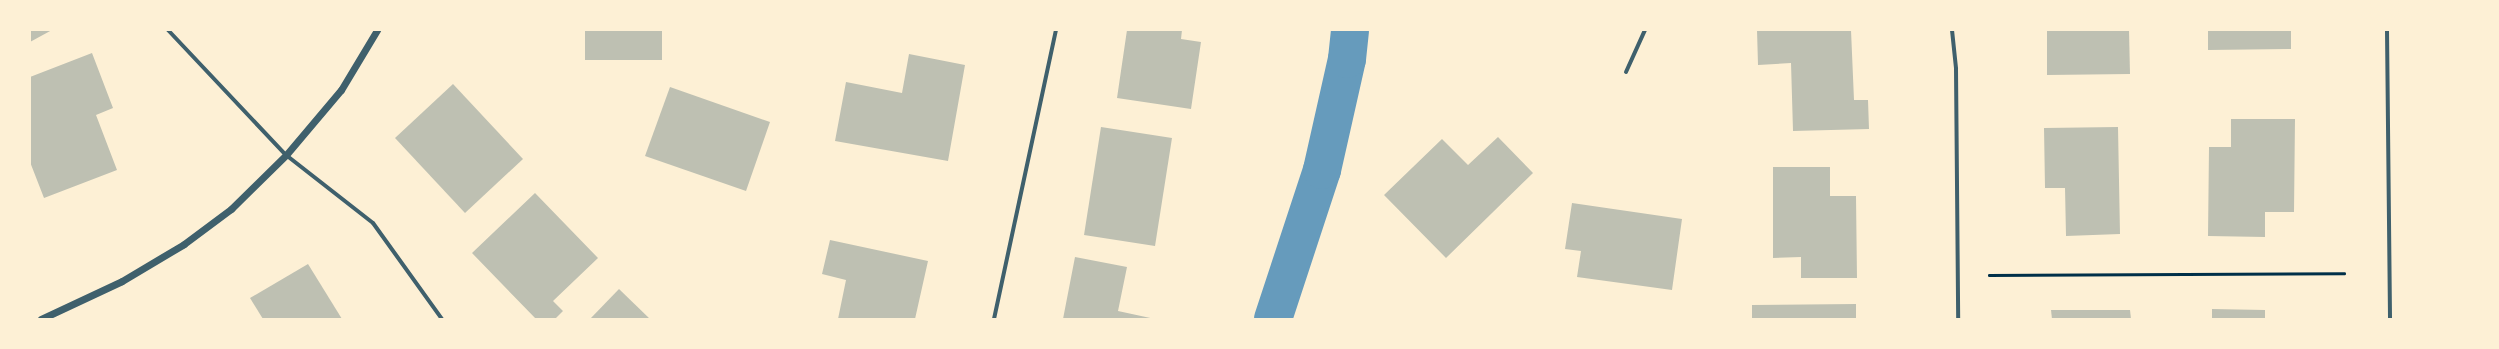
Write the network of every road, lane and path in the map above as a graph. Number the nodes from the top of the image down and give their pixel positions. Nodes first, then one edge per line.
1 (168, 30) edge
2 (377, 30) edge
3 (1056, 30) edge
4 (1645, 30) edge
5 (1952, 30) edge
6 (2387, 30) edge
7 (1626, 72) dead end
8 (286, 155) junction
9 (2344, 273) dead end
10 (1989, 275) dead end
11 (41, 319) edge
12 (442, 319) edge
13 (994, 319) edge
14 (1958, 319) edge
15 (2390, 319) edge

1 - 8 street
2 - 8 street
3 - 13 street
4 - 7 street
5 - 14 street
6 - 15 street
8 - 11 street
8 - 12 street
9 - 10 path

